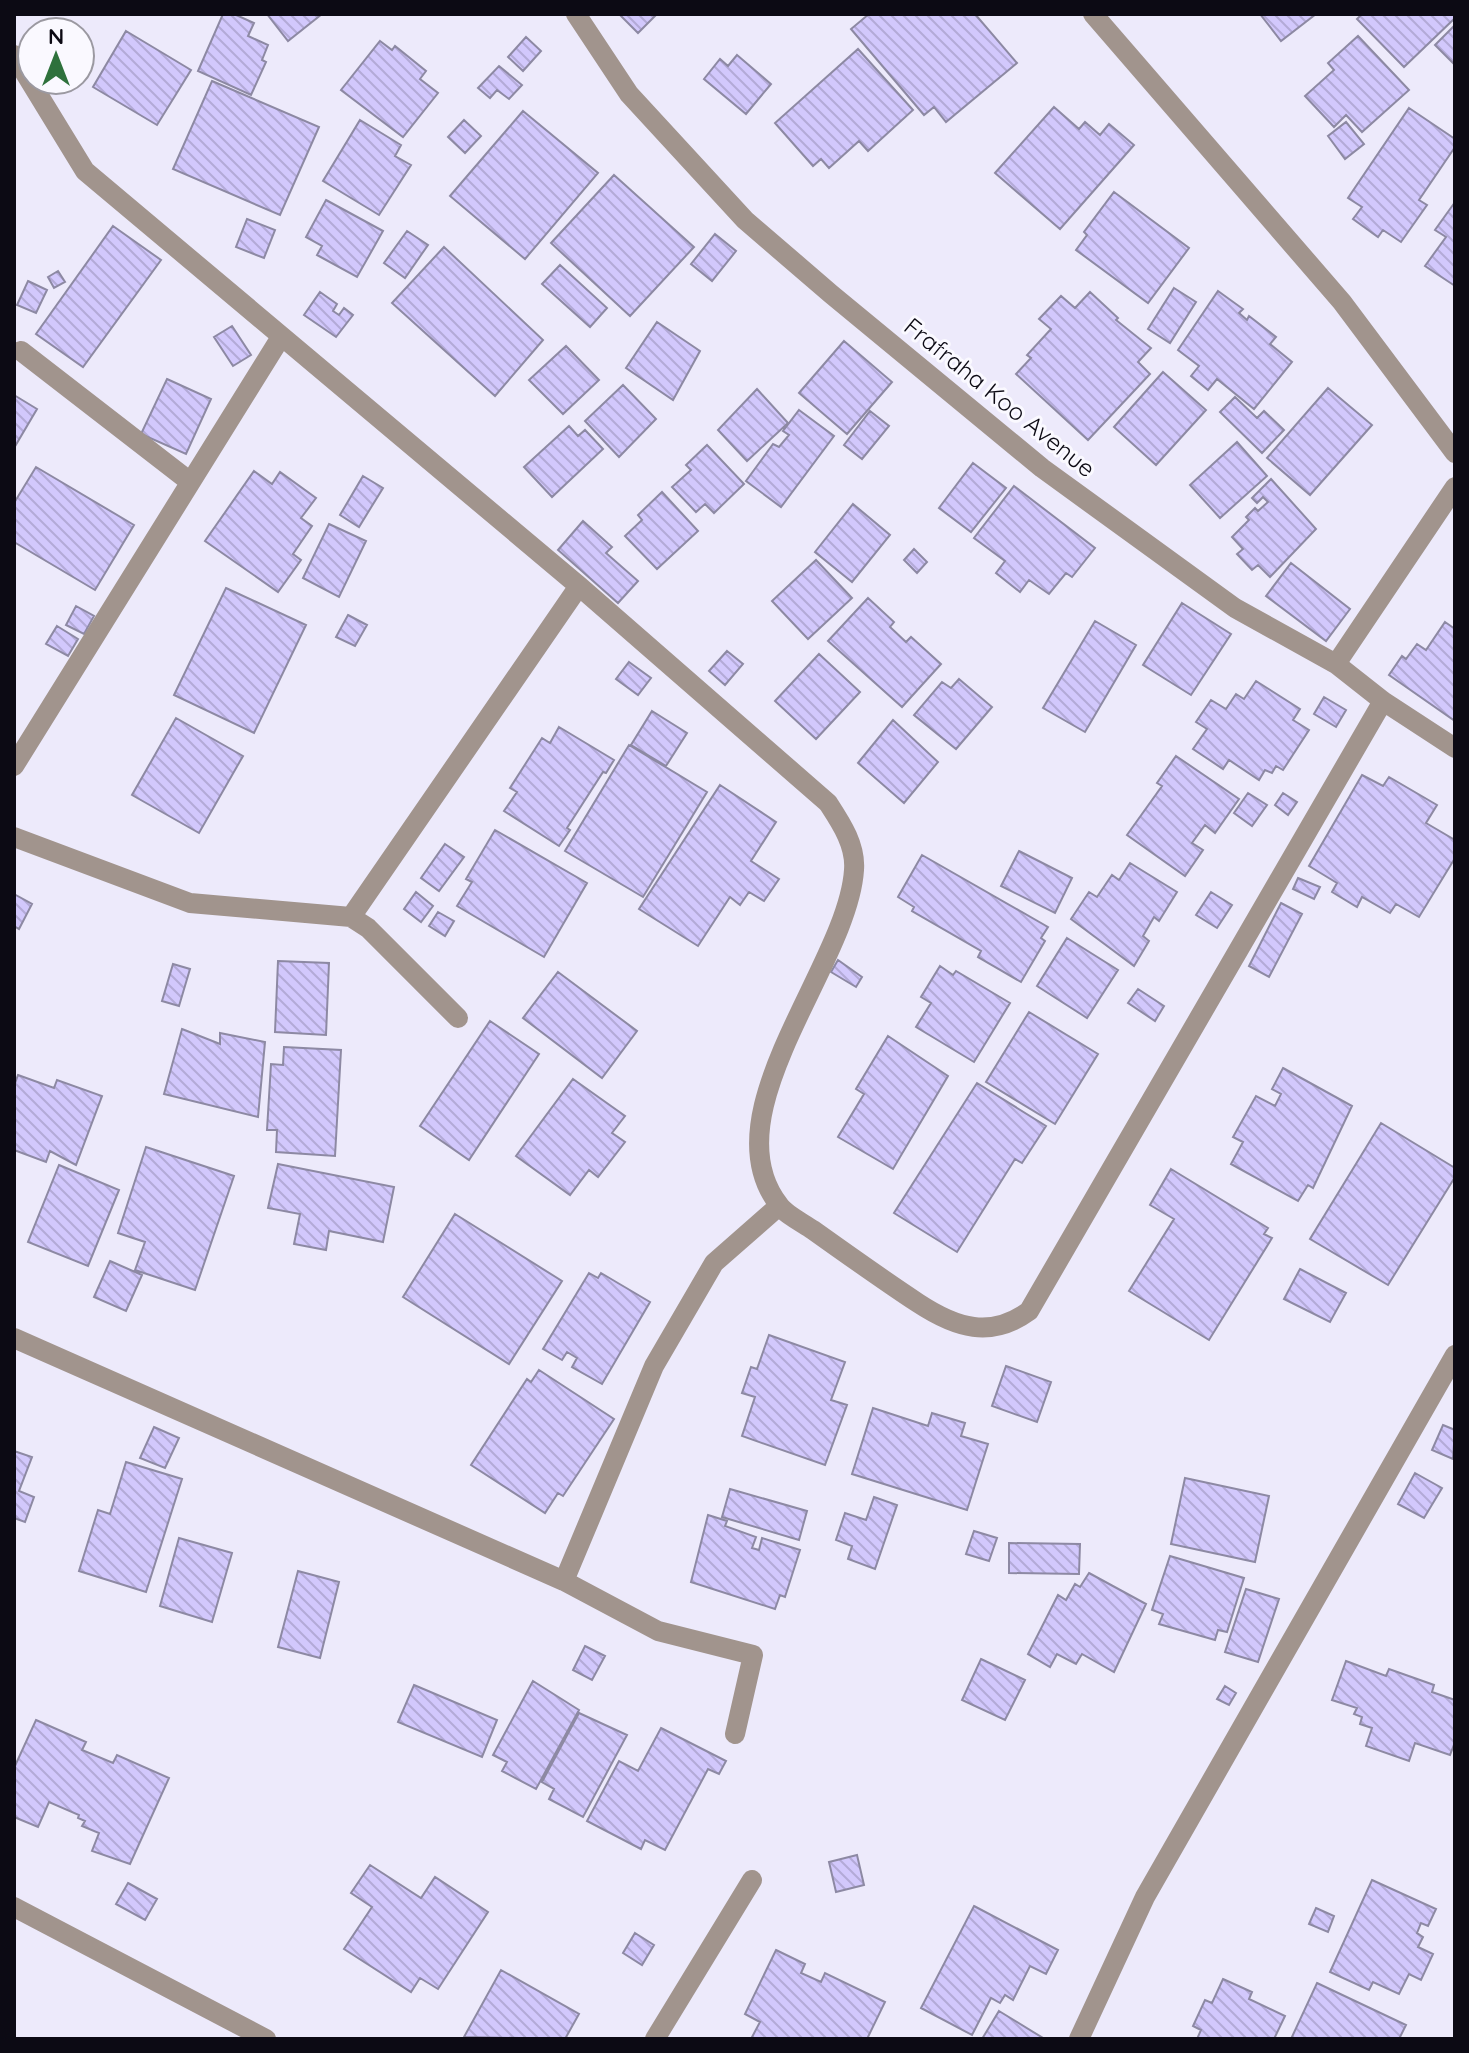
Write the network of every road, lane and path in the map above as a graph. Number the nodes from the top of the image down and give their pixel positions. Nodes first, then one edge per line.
1 (576, 14) edge
2 (1093, 14) edge
3 (14, 55) edge
4 (281, 337) junction
5 (21, 351) dead end
6 (1455, 453) edge
7 (189, 481) junction
8 (1455, 487) edge
9 (579, 586) junction
10 (1336, 664) junction
11 (1383, 701) junction
12 (1455, 748) edge
13 (14, 766) edge
14 (14, 837) edge
15 (351, 917) junction
16 (458, 1018) dead end
17 (779, 1206) junction
18 (14, 1338) edge
19 (1455, 1355) edge
20 (564, 1581) junction
21 (735, 1734) dead end
22 (752, 1880) dead end
23 (14, 1907) edge
24 (266, 2039) edge
25 (655, 2039) edge
26 (1079, 2039) edge

1 - 10 street, Frafraha Koo Avenue
2 - 6 street
3 - 4 street
4 - 7 street
4 - 9 street
5 - 7 street
7 - 13 street
8 - 10 street
9 - 15 street
9 - 17 street
10 - 11 street, Frafraha Koo Avenue
11 - 12 street, Frafraha Koo Avenue
11 - 17 street
14 - 15 street
15 - 16 street
17 - 20 street
18 - 20 street
19 - 26 street
20 - 21 street
22 - 25 street
23 - 24 street

